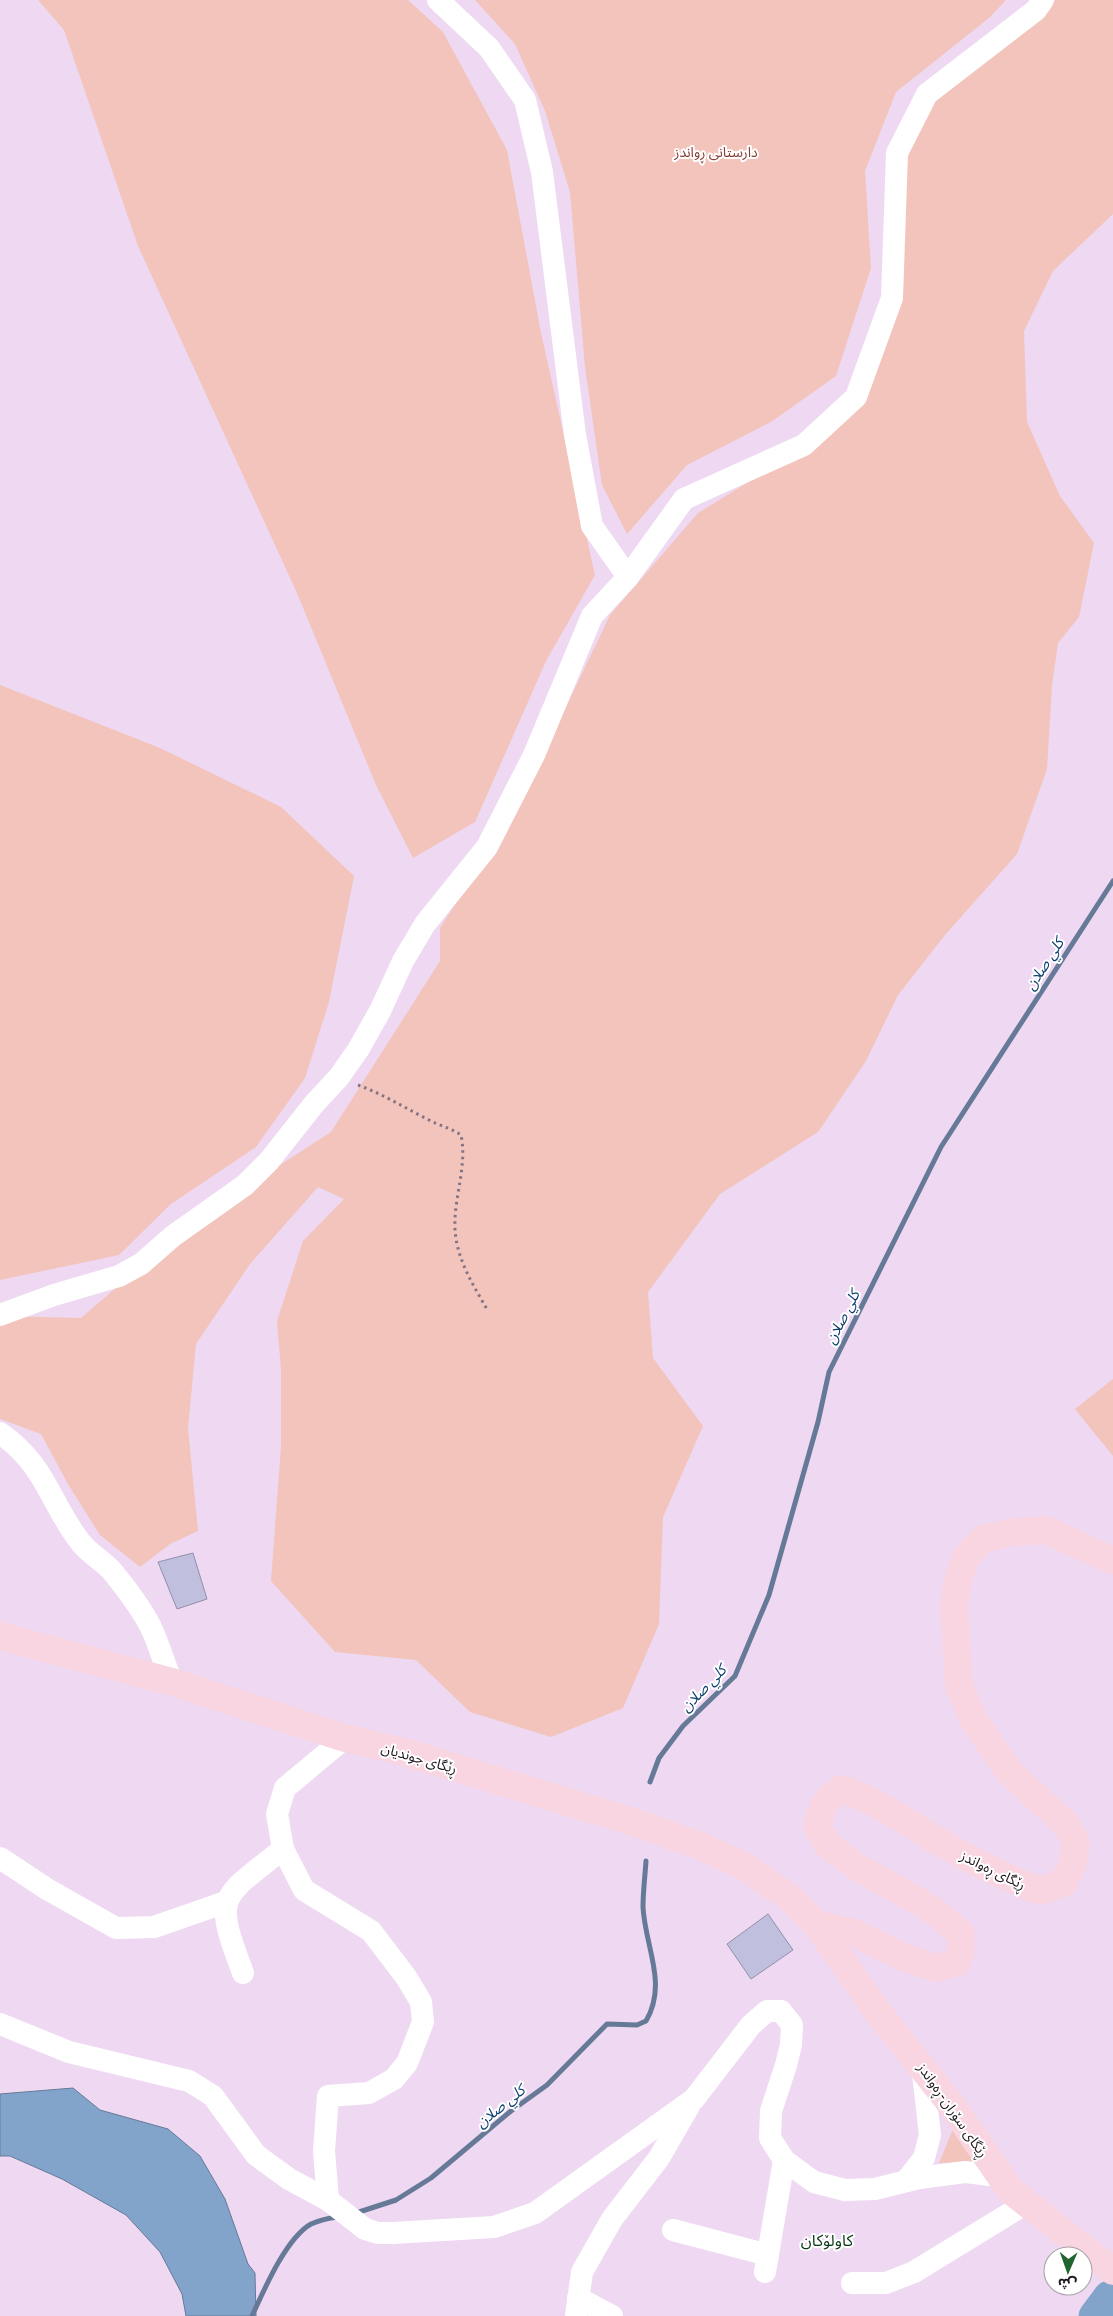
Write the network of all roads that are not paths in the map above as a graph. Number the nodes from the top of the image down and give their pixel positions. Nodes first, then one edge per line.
1 (438, 0) edge
2 (1043, 0) edge
3 (628, 577) junction
4 (0, 1315) edge
5 (0, 1433) edge
6 (1113, 1562) edge
7 (7, 1643) edge
8 (172, 1682) junction
9 (344, 1738) junction
10 (283, 1849) junction
11 (0, 1858) edge
12 (226, 1902) junction
13 (817, 1926) junction
14 (243, 1973) dead end
15 (0, 2024) edge
16 (922, 2064) junction
17 (694, 2098) junction
18 (784, 2160) junction
19 (999, 2176) junction
20 (906, 2181) junction
21 (333, 2204) junction
22 (1025, 2204) junction
23 (673, 2230) dead end
24 (1113, 2271) edge
25 (852, 2283) dead end
26 (577, 2307) edge
27 (612, 2316) edge

1 - 3 street
2 - 3 street
3 - 4 street
5 - 8 street
6 - 13 main road, ڕێگای ڕەواندز
7 - 8 main road, ڕێگای جوندیان
8 - 9 main road, ڕێگای جوندیان
9 - 10 street
9 - 13 main road, ڕێگای جوندیان
10 - 12 street
10 - 21 street
11 - 12 street
12 - 14 street
13 - 16 main road, ڕێگای سۆران-ڕەواندز
15 - 21 street
16 - 19 main road, ڕێگای سۆران-ڕەواندز
16 - 20 street
17 - 18 street
17 - 21 street
17 - 26 street
18 - 20 street
18 - 23 street
19 - 20 street
19 - 22 main road, ڕێگای سۆران-ڕەواندز
22 - 24 main road, ڕێگای سۆران-ڕەواندز
22 - 25 street
26 - 27 street

